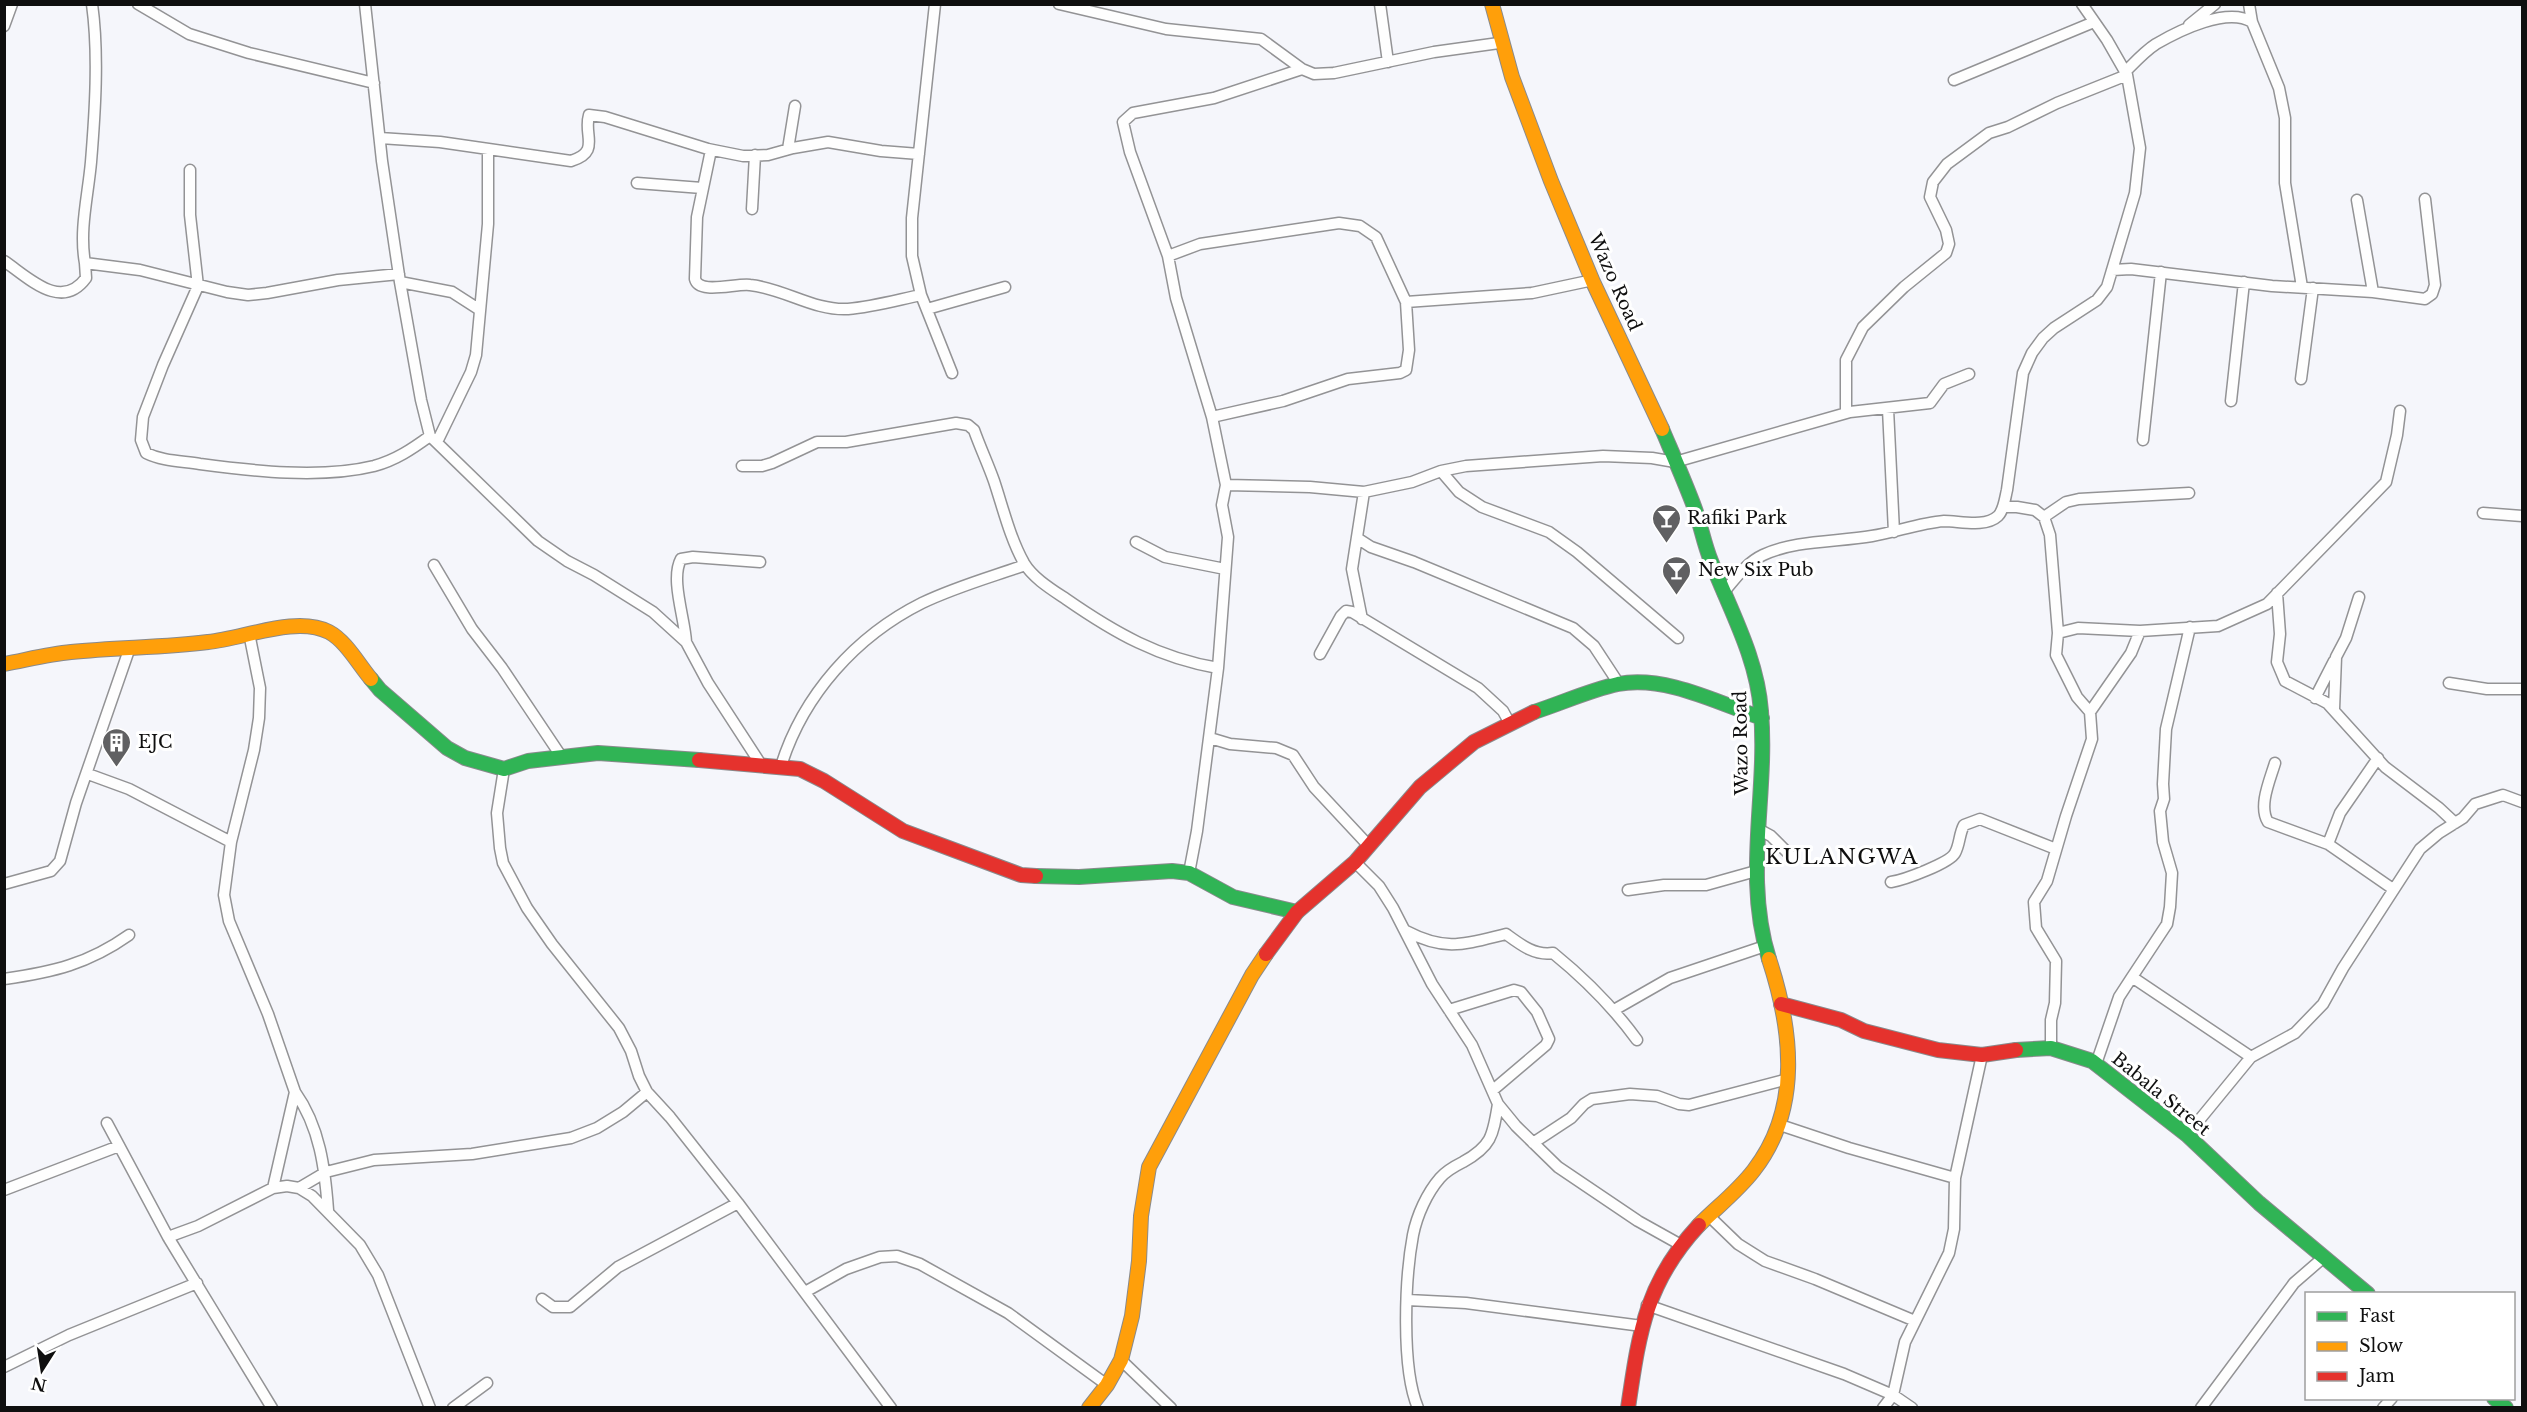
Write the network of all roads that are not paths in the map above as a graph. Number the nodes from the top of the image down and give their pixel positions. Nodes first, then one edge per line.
1 (12, 4) edge
2 (92, 4) edge
3 (138, 4) edge
4 (365, 4) edge
5 (935, 4) edge
6 (1059, 4) edge
7 (1380, 4) edge
8 (1492, 4) edge
9 (2082, 4) edge
10 (2215, 4) edge
11 (2249, 4) edge
12 (2094, 22) junction
13 (2252, 22) junction
14 (4, 26) edge
15 (2184, 31) junction
16 (1499, 43) junction
17 (1388, 62) junction
18 (1302, 69) junction
19 (2126, 73) junction
20 (1954, 80) dead end
21 (374, 83) junction
22 (795, 106) dead end
23 (380, 138) junction
24 (488, 149) junction
25 (788, 149) junction
26 (711, 150) junction
27 (919, 154) junction
28 (755, 155) junction
29 (190, 170) dead end
30 (637, 183) dead end
31 (702, 188) junction
32 (2425, 199) dead end
33 (2357, 200) dead end
34 (752, 209) dead end
35 (1168, 256) junction
36 (4, 261) edge
37 (85, 264) junction
38 (2112, 270) junction
39 (2161, 272) junction
40 (400, 278) junction
41 (1593, 280) junction
42 (2244, 282) junction
43 (198, 286) junction
44 (1005, 287) dead end
45 (2301, 287) junction
46 (2313, 288) junction
47 (2373, 292) junction
48 (921, 295) junction
49 (1406, 302) junction
50 (927, 309) junction
51 (480, 310) junction
52 (952, 373) dead end
53 (1970, 374) dead end
54 (2301, 379) dead end
55 (2231, 401) dead end
56 (1888, 409) junction
57 (2400, 411) dead end
58 (1846, 413) junction
59 (1212, 417) junction
60 (434, 439) junction
61 (2143, 440) dead end
62 (1675, 462) junction
63 (742, 466) dead end
64 (1441, 471) junction
65 (1226, 485) junction
66 (1364, 492) junction
67 (2189, 493) dead end
68 (2003, 507) junction
69 (2483, 513) dead end
70 (2523, 516) edge
71 (2044, 517) junction
72 (1894, 532) junction
73 (1357, 538) junction
74 (1136, 542) dead end
75 (760, 562) dead end
76 (434, 565) dead end
77 (1025, 565) junction
78 (1226, 569) junction
79 (1723, 593) junction
80 (2277, 593) junction
81 (2359, 597) dead end
82 (1362, 619) junction
83 (2190, 627) junction
84 (2140, 631) junction
85 (249, 633) junction
86 (2058, 633) junction
87 (1678, 638) dead end
88 (686, 642) junction
89 (129, 650) junction
90 (1320, 654) dead end
91 (2336, 657) junction
92 (4, 664) edge
93 (1218, 668) junction
94 (2449, 683) dead end
95 (1618, 684) junction
96 (2523, 689) edge
97 (2315, 698) junction
98 (2334, 709) junction
99 (2090, 712) junction
100 (1762, 718) junction
101 (1509, 722) junction
102 (1210, 738) junction
103 (561, 756) junction
104 (2378, 758) junction
105 (760, 763) junction
106 (2275, 763) dead end
107 (782, 766) junction
108 (504, 769) junction
109 (88, 774) junction
110 (2523, 802) edge
111 (2455, 824) junction
112 (1760, 830) junction
113 (231, 842) junction
114 (2328, 844) junction
115 (1369, 846) junction
116 (2056, 849) junction
117 (1793, 858) dead end
118 (1355, 862) junction
119 (1756, 871) junction
120 (1189, 873) junction
121 (1891, 882) dead end
122 (4, 884) edge
123 (2393, 889) junction
124 (1628, 890) dead end
125 (1297, 912) junction
126 (1406, 931) junction
127 (129, 935) dead end
128 (1765, 946) junction
129 (2132, 977) junction
130 (4, 979) edge
131 (1781, 1004) junction
132 (1449, 1010) junction
133 (1614, 1010) junction
134 (1637, 1040) dead end
135 (2051, 1048) junction
136 (1982, 1055) junction
137 (2251, 1057) junction
138 (2096, 1064) junction
139 (1788, 1079) junction
140 (1492, 1090) junction
141 (296, 1092) junction
142 (647, 1092) junction
143 (1498, 1104) junction
144 (107, 1123) dead end
145 (1780, 1125) junction
146 (2187, 1135) junction
147 (1533, 1143) junction
148 (119, 1146) junction
149 (326, 1172) junction
150 (1955, 1178) junction
151 (273, 1188) junction
152 (299, 1188) junction
153 (4, 1190) edge
154 (738, 1203) junction
155 (328, 1210) junction
156 (1709, 1216) junction
157 (168, 1237) junction
158 (1680, 1245) junction
159 (2324, 1257) junction
160 (197, 1283) junction
161 (805, 1292) junction
162 (2367, 1292) edge
163 (542, 1299) dead end
164 (1408, 1300) junction
165 (1647, 1305) junction
166 (1915, 1321) junction
167 (1642, 1326) junction
168 (1121, 1360) junction
169 (4, 1367) edge
170 (488, 1383) dead end
171 (1107, 1385) junction
172 (1893, 1395) junction
173 (272, 1407) edge
174 (430, 1407) edge
175 (453, 1407) edge
176 (891, 1407) edge
177 (1089, 1407) edge
178 (1171, 1407) edge
179 (1418, 1407) edge
180 (1628, 1407) edge
181 (1882, 1407) edge
182 (1912, 1407) edge
183 (2201, 1407) edge

1 - 14 street
2 - 37 street
3 - 21 street
4 - 21 street
5 - 27 street
6 - 18 street
7 - 17 street
8 - 16 street, Wazo Road
9 - 12 street
10 - 15 street
11 - 13 street
12 - 19 street
12 - 20 street
13 - 15 street
13 - 45 street
15 - 19 street
16 - 17 street
16 - 41 street, Wazo Road
17 - 18 street
18 - 35 street
19 - 38 street
19 - 58 street
21 - 23 street
22 - 25 street
23 - 24 street
23 - 40 street
24 - 26 street
24 - 51 street
25 - 27 street
25 - 28 street
26 - 28 street
26 - 31 street
27 - 48 street
28 - 34 street
29 - 43 street
30 - 31 street
31 - 48 street
32 - 47 street
33 - 47 street
35 - 49 street
35 - 59 street
36 - 37 street
37 - 43 street
38 - 39 street
38 - 68 street
39 - 42 street
39 - 61 street
40 - 43 street
40 - 51 street
40 - 60 street
41 - 49 street
41 - 62 street, Wazo Road
42 - 45 street
42 - 55 street
43 - 60 street
44 - 50 street
45 - 46 street
46 - 47 street
46 - 54 street
48 - 50 street
49 - 59 street
50 - 52 street
51 - 60 street
53 - 56 street
56 - 58 street
56 - 72 street
57 - 80 street
58 - 62 street
59 - 65 street
60 - 88 street
62 - 64 street
62 - 79 street, Wazo Road
63 - 77 street
64 - 66 street
64 - 87 street
65 - 66 street
65 - 78 street
66 - 73 street
67 - 71 street
68 - 71 street
68 - 72 street
69 - 70 street
71 - 86 street
72 - 79 street
73 - 82 street
73 - 95 street
74 - 78 street
75 - 88 street
76 - 103 street
77 - 93 street
77 - 107 street
78 - 93 street
79 - 100 street, Wazo Road
80 - 83 street
80 - 97 street
81 - 91 street
82 - 90 street
82 - 101 street
83 - 84 street
83 - 129 street
84 - 86 street
84 - 99 street
85 - 89 street
85 - 108 street
85 - 113 street
86 - 99 street
88 - 105 street
89 - 92 street
89 - 109 street
91 - 97 street
91 - 98 street
93 - 102 street
94 - 96 street
95 - 100 street
95 - 101 street
97 - 98 street
98 - 104 street
99 - 116 street
100 - 112 street, Wazo Road
101 - 115 street
102 - 115 street
102 - 120 street
103 - 105 street
103 - 108 street
104 - 111 street
104 - 114 street
105 - 107 street
106 - 114 street
107 - 120 street
108 - 142 street
109 - 113 street
109 - 122 street
110 - 111 street
111 - 123 street
112 - 117 street
112 - 119 street, Wazo Road
113 - 141 street
114 - 123 street
115 - 118 street
116 - 121 street
116 - 135 street
118 - 125 street
118 - 126 street
119 - 124 street
119 - 128 street, Wazo Road
120 - 125 street
123 - 137 street
125 - 168 street
126 - 132 street
126 - 133 street
127 - 130 street
128 - 131 street, Wazo Road
128 - 133 street
129 - 137 street
129 - 138 street
131 - 136 street, Babala Street
131 - 139 street, Wazo Road
132 - 140 street
132 - 140 street
133 - 134 street
135 - 136 street, Babala Street
135 - 138 street, Babala Street
136 - 150 street
137 - 146 street
138 - 146 street, Babala Street
139 - 145 street, Wazo Road
139 - 147 street
140 - 143 street
141 - 149 street
141 - 151 street
142 - 149 street
142 - 154 street
143 - 147 street
143 - 164 street
144 - 148 street
145 - 150 street
145 - 156 street, Wazo Road
146 - 159 street, Babala Street
147 - 158 street
148 - 153 street
148 - 157 street
149 - 152 street
149 - 155 street
150 - 166 street
151 - 152 street
151 - 157 street
152 - 155 street
154 - 161 street
154 - 163 street
155 - 174 street
156 - 158 street, Wazo Road
156 - 166 street
157 - 160 street
158 - 165 street, Wazo Road
159 - 162 street, Babala Street
159 - 183 street
160 - 169 street
160 - 173 street
161 - 171 street
161 - 176 street
164 - 167 street
164 - 179 street
165 - 167 street, Wazo Road
165 - 172 street
166 - 172 street
167 - 180 street, Wazo Road
168 - 171 street
168 - 178 street
170 - 175 street
171 - 177 street
172 - 181 street
172 - 182 street

